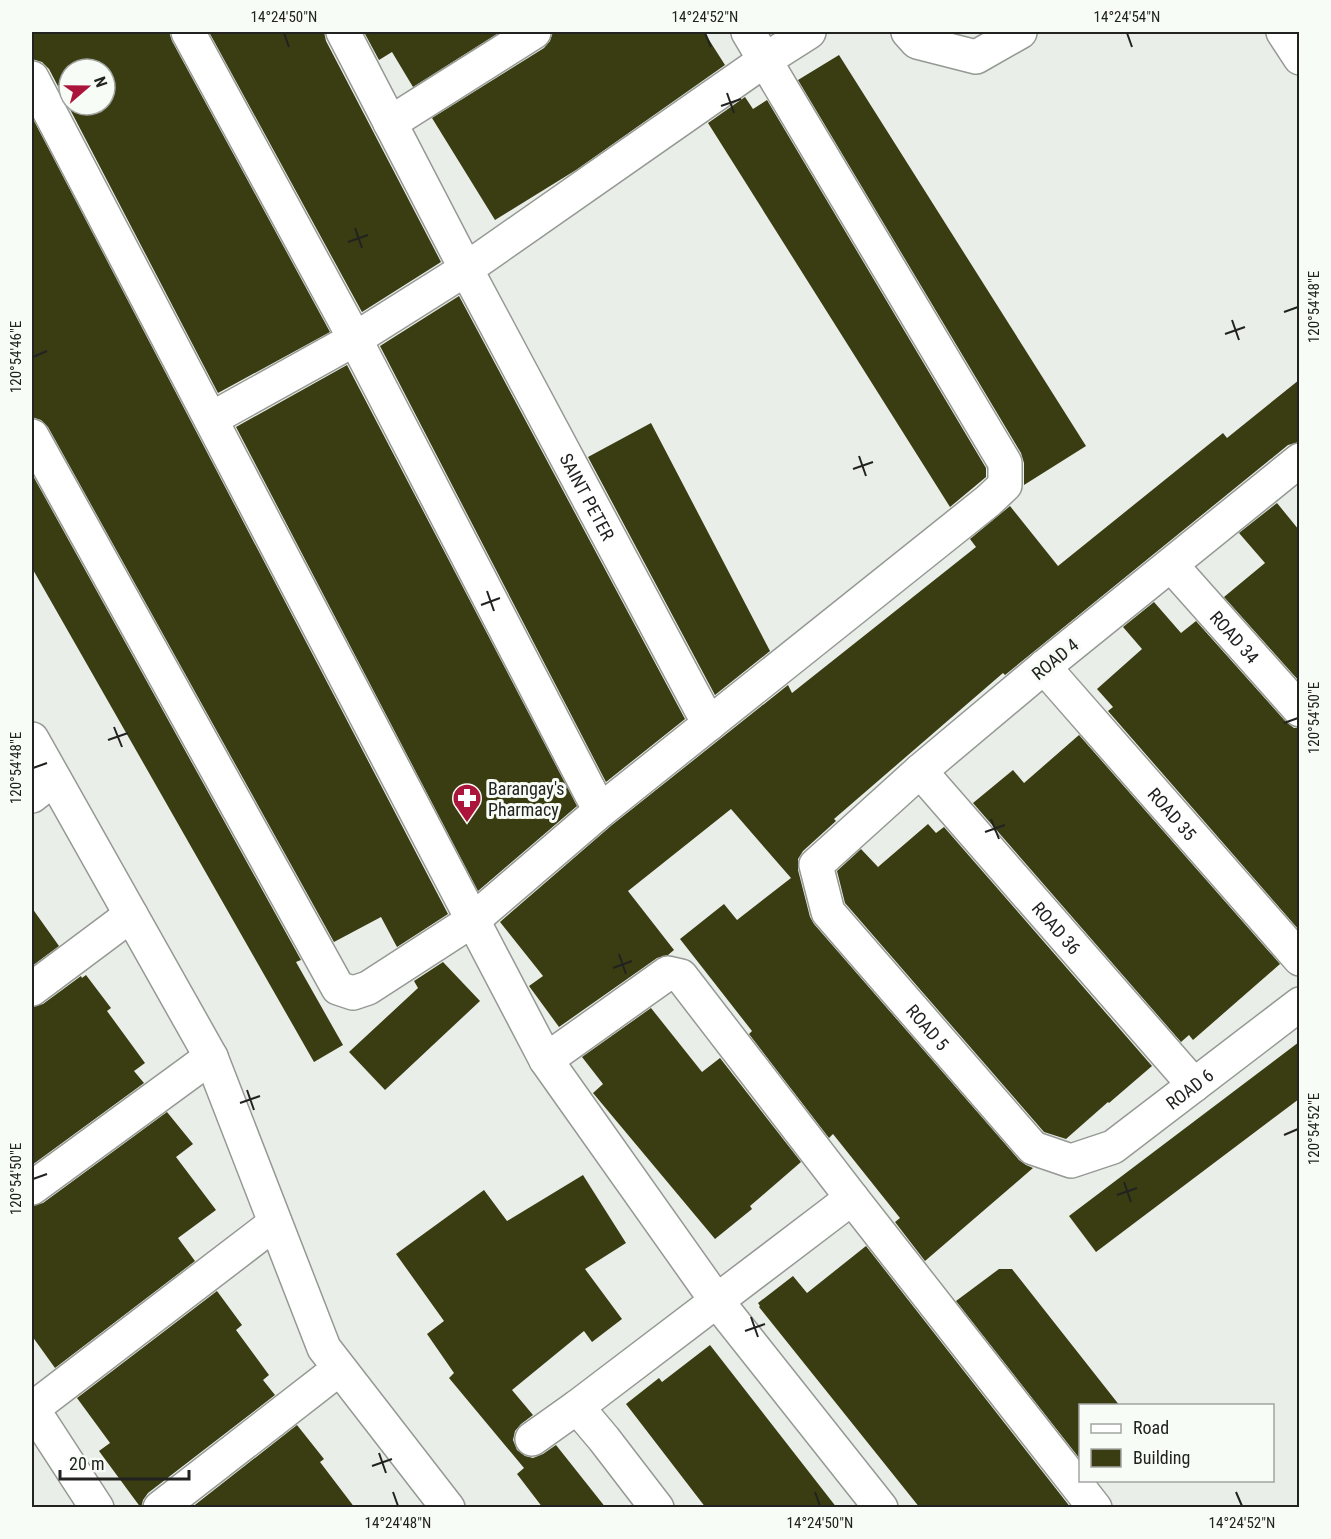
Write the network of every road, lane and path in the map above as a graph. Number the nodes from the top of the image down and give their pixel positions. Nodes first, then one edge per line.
1 (188, 32) edge
2 (343, 32) edge
3 (534, 32) edge
4 (748, 32) edge
5 (809, 32) edge
6 (908, 32) edge
7 (1020, 32) edge
8 (1283, 32) edge
9 (1299, 58) edge
10 (765, 60) junction
11 (32, 78) edge
12 (390, 123) junction
13 (466, 269) junction
14 (355, 339) junction
15 (211, 419) junction
16 (32, 436) edge
17 (1296, 468) edge
18 (1170, 565) junction
19 (1044, 667) junction
20 (1299, 710) edge
21 (709, 724) junction
22 (32, 739) edge
23 (920, 771) junction
24 (43, 788) edge
25 (600, 811) junction
26 (816, 865) joint
27 (131, 915) junction
28 (473, 920) junction
29 (1299, 959) edge
30 (32, 989) edge
31 (1299, 1004) edge
32 (211, 1057) junction
33 (546, 1060) junction
34 (1194, 1085) junction
35 (1071, 1161) joint
36 (32, 1188) edge
37 (852, 1198) junction
38 (275, 1223) junction
39 (716, 1300) junction
40 (339, 1369) junction
41 (577, 1407) junction
42 (32, 1408) edge
43 (532, 1439) dead end
44 (437, 1504) edge
45 (97, 1508) edge
46 (160, 1508) edge
47 (657, 1508) edge
48 (881, 1508) edge
49 (1095, 1508) edge

1 - 14 street
2 - 12 street, SAINT PETER
3 - 12 street
4 - 10 street
5 - 10 street
6 - 7 street
8 - 9 street
10 - 13 street
10 - 21 street
11 - 15 street
12 - 13 street, SAINT PETER
13 - 14 street
13 - 21 street, SAINT PETER
14 - 15 street
14 - 25 street
15 - 28 street
16 - 28 street
17 - 18 street, ROAD 4
18 - 19 street, ROAD 4
18 - 20 street, ROAD 34
19 - 23 street, ROAD 4
19 - 29 street, ROAD 35
21 - 25 street
22 - 24 street
23 - 26 street, ROAD 4
23 - 34 street, ROAD 36
24 - 27 street
25 - 28 street
26 - 35 street, ROAD 5
27 - 30 street
27 - 32 street
28 - 33 street
31 - 34 street, ROAD 6
32 - 36 street
32 - 38 street
33 - 37 street
33 - 39 street
34 - 35 street, ROAD 6
37 - 39 street
37 - 49 street
38 - 40 street
38 - 42 street
39 - 41 street
39 - 48 street
40 - 44 street
40 - 46 street
41 - 43 street
41 - 47 street
42 - 45 street

